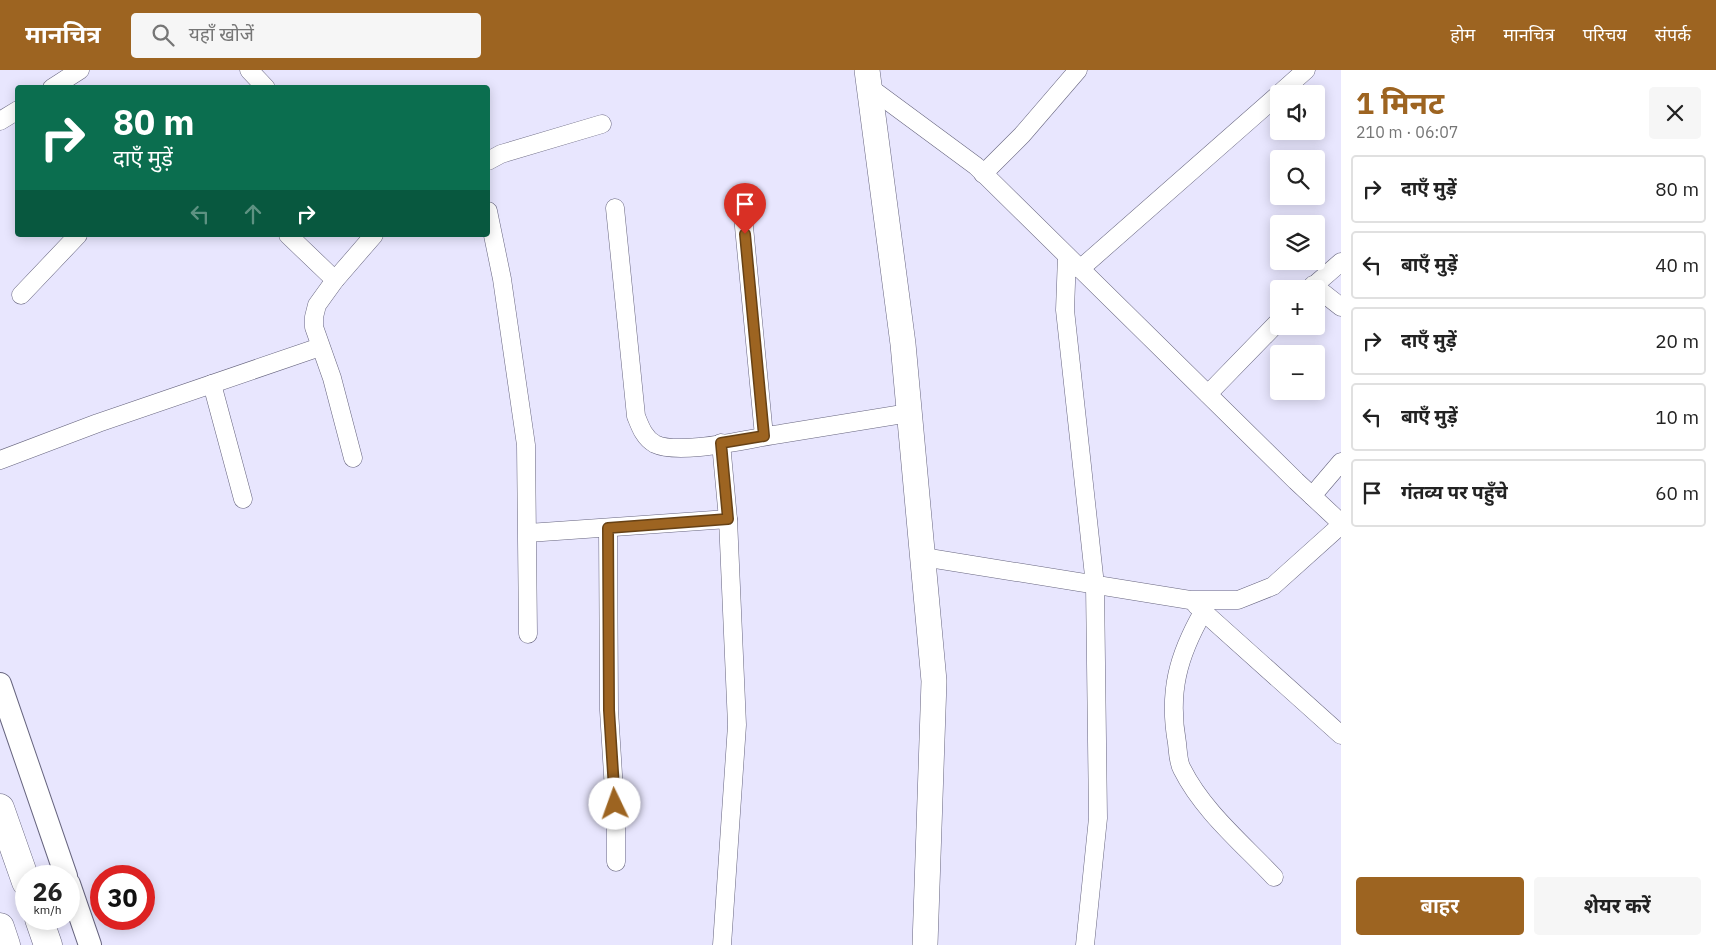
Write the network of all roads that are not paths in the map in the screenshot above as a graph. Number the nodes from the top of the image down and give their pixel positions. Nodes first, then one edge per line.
1 (80, 70) edge
2 (249, 70) edge
3 (1078, 70) edge
4 (1306, 70) edge
5 (868, 78) edge
6 (59, 85) edge
7 (263, 85) edge
8 (1289, 85) edge
9 (1270, 102) edge
10 (15, 112) edge
11 (0, 121) edge
12 (602, 124) dead end
13 (490, 160) edge
14 (983, 174) junction
15 (615, 208) dead end
16 (743, 216) dead end
17 (490, 221) edge
18 (76, 237) edge
19 (290, 237) edge
20 (372, 237) edge
21 (1067, 256) junction
22 (1341, 262) edge
23 (1080, 269) junction
24 (335, 280) junction
25 (1320, 280) edge
26 (21, 295) dead end
27 (1325, 296) edge
28 (1341, 307) edge
29 (1270, 330) edge
30 (320, 346) junction
31 (212, 384) junction
32 (1208, 394) junction
33 (909, 412) junction
34 (764, 436) junction
35 (721, 443) junction
36 (353, 458) dead end
37 (0, 460) edge
38 (1341, 462) edge
39 (1312, 496) junction
40 (243, 499) dead end
41 (728, 519) junction
42 (1341, 524) edge
43 (608, 528) junction
44 (528, 533) junction
45 (923, 557) junction
46 (1095, 585) junction
47 (1197, 606) junction
48 (528, 634) dead end
49 (0, 684) edge
50 (1341, 735) edge
51 (0, 808) edge
52 (616, 862) dead end
53 (20, 865) edge
54 (62, 865) edge
55 (1274, 876) dead end
56 (80, 916) edge
57 (0, 927) edge
58 (43, 930) edge
59 (6, 945) edge
60 (48, 945) edge
61 (90, 945) edge
62 (722, 945) edge
63 (925, 945) edge
64 (1085, 945) edge

1 - 6 street
2 - 7 street
3 - 14 street
4 - 8 street
5 - 14 street
5 - 33 main road
9 - 23 street
10 - 11 street
12 - 13 street
14 - 21 street
15 - 35 street
16 - 34 street
17 - 44 street
18 - 26 street
19 - 24 street
20 - 24 street
21 - 23 street
21 - 46 street
22 - 25 street
23 - 32 street
24 - 30 street
27 - 28 street
29 - 32 street
30 - 31 street
30 - 36 street
31 - 37 street
31 - 40 street
32 - 39 street
33 - 34 street
33 - 45 main road
34 - 35 street
35 - 41 street
38 - 39 street
39 - 42 street
41 - 43 street
41 - 62 street
42 - 47 street
43 - 44 street
43 - 52 street
44 - 48 street
45 - 46 street
45 - 63 main road
46 - 47 street
46 - 64 street
47 - 50 street
47 - 55 street
49 - 54 street
51 - 53 highway
56 - 61 street
57 - 59 highway
58 - 60 highway

